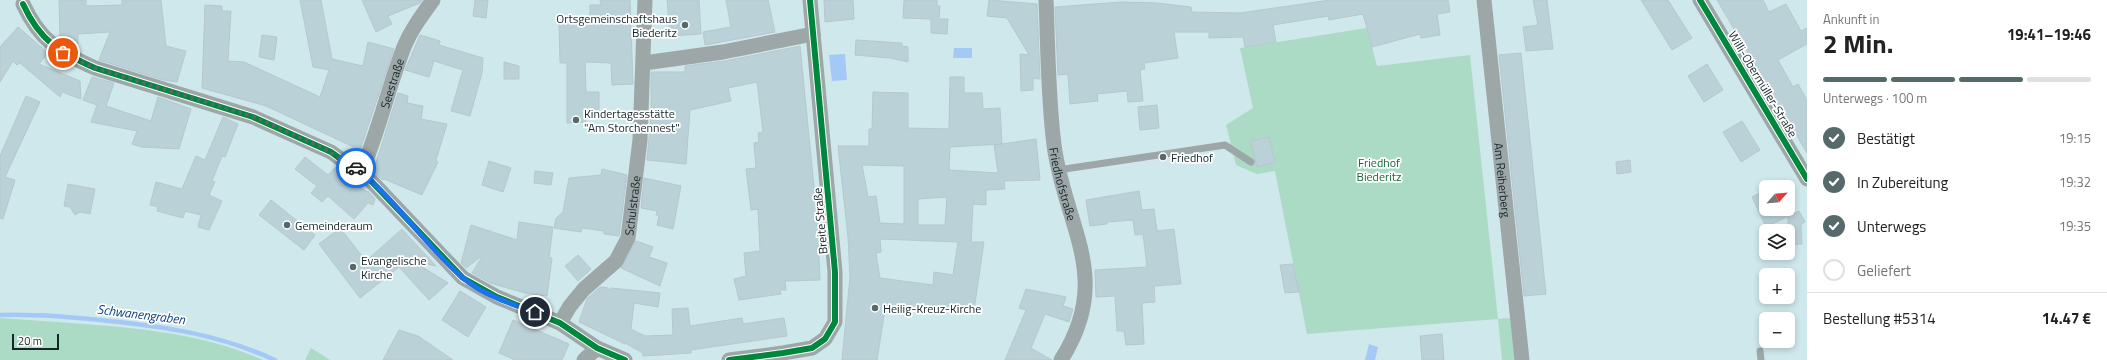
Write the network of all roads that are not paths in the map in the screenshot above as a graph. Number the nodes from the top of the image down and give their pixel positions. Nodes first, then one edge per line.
1 (433, 0) edge
2 (645, 0) edge
3 (810, 0) edge
4 (1046, 0) edge
5 (1484, 0) edge
6 (1700, 0) edge
7 (23, 4) dead end
8 (813, 34) junction
9 (644, 63) junction
10 (1251, 162) dead end
11 (1058, 170) junction
12 (360, 172) junction
13 (1807, 179) edge
14 (560, 323) junction
15 (597, 348) junction
16 (1760, 351) dead end
17 (584, 360) edge
18 (625, 360) edge
19 (729, 360) edge
20 (1061, 360) edge
21 (1522, 360) edge
22 (1761, 360) edge

1 - 12 street, Seestraße
2 - 9 street, Schulstraße
3 - 8 street, Breite Straße
4 - 11 street, Friedhofstraße
5 - 21 street, Am Reiherberg
6 - 13 street, Willi-Obermüller-Straße
7 - 12 street
8 - 9 street
8 - 19 street, Breite Straße
9 - 14 street, Schulstraße
10 - 11 lane
11 - 20 street, Friedhofstraße
12 - 14 street
14 - 15 street
15 - 17 street
15 - 18 street
16 - 22 lane

